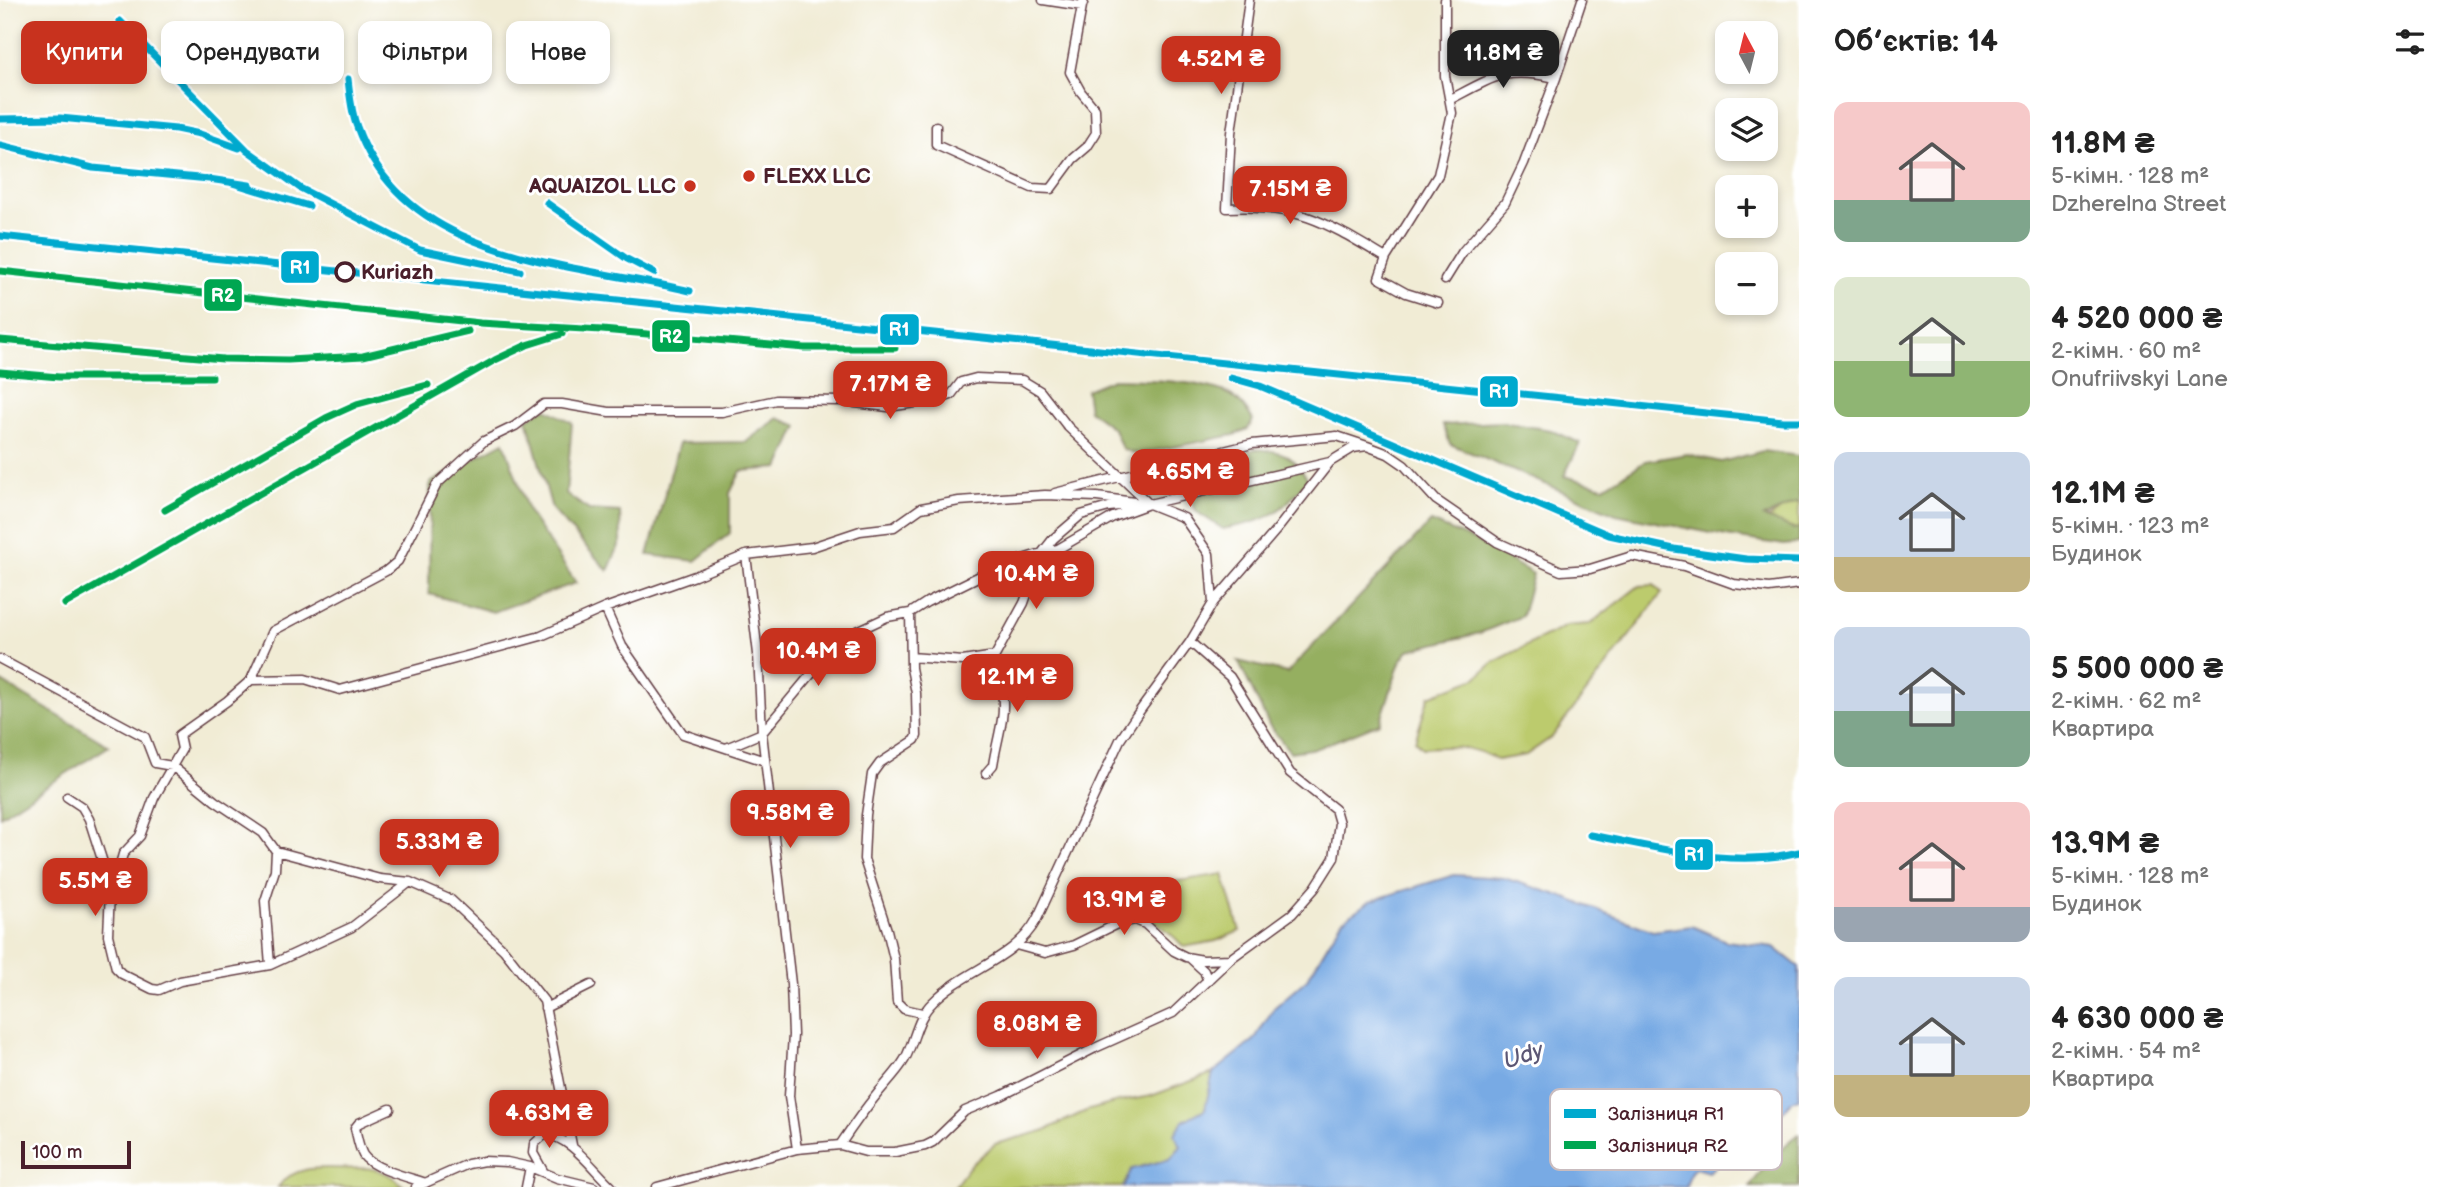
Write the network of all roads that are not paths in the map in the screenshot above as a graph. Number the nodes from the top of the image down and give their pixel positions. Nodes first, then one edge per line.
1 (1043, 0) edge
2 (1249, 0) edge
3 (1445, 0) edge
4 (1582, 0) edge
5 (1083, 3) edge
6 (1556, 78) junction
7 (1451, 99) junction
8 (936, 125) dead end
9 (1386, 258) junction
10 (1445, 281) dead end
11 (1438, 303) dead end
12 (1367, 446) junction
13 (1330, 462) junction
14 (1122, 476) junction
15 (1045, 495) junction
16 (1149, 504) junction
17 (1042, 554) junction
18 (746, 555) junction
19 (1799, 584) edge
20 (1213, 603) junction
21 (605, 608) junction
22 (910, 613) junction
23 (1190, 642) junction
24 (911, 657) junction
25 (0, 659) edge
26 (980, 660) junction
27 (251, 680) junction
28 (762, 733) junction
29 (726, 748) junction
30 (765, 761) junction
31 (172, 766) junction
32 (986, 773) dead end
33 (67, 797) dead end
34 (276, 851) junction
35 (410, 882) junction
36 (110, 899) junction
37 (1016, 945) junction
38 (1191, 959) junction
39 (1230, 959) junction
40 (270, 965) junction
41 (1208, 981) junction
42 (591, 985) dead end
43 (545, 1008) junction
44 (922, 1013) junction
45 (390, 1109) dead end
46 (572, 1145) junction
47 (839, 1145) junction
48 (797, 1149) junction
49 (530, 1167) junction
50 (543, 1171) junction
51 (426, 1183) junction
52 (416, 1187) edge
53 (526, 1187) edge
54 (594, 1187) edge
55 (612, 1187) edge
56 (657, 1187) edge

1 - 5 street
2 - 9 street
3 - 7 street
4 - 6 street
5 - 8 street
6 - 7 street
6 - 10 street
7 - 9 street
9 - 11 street
12 - 13 street
12 - 14 street
12 - 19 street
13 - 16 street
13 - 20 street
14 - 15 street
14 - 16 street
14 - 27 street
15 - 16 street
15 - 18 street
16 - 17 street
16 - 17 street
16 - 20 street
17 - 22 street
17 - 26 street
18 - 21 street
18 - 28 street
20 - 23 street
21 - 27 street
21 - 29 street
22 - 24 street
22 - 28 street
23 - 37 street
23 - 39 street
24 - 26 street
24 - 44 street
25 - 31 street
26 - 32 street
27 - 31 street
28 - 29 street
28 - 30 street
29 - 30 street
30 - 48 street
31 - 34 street
31 - 36 street
33 - 36 street
34 - 35 street
34 - 40 street
35 - 40 street
35 - 43 street
36 - 40 street
37 - 38 street
37 - 44 street
38 - 39 street
38 - 41 street
39 - 41 street
41 - 47 street
42 - 43 street
43 - 46 street
44 - 47 street
45 - 51 street
46 - 50 street
46 - 55 street
47 - 48 street
48 - 56 street
49 - 50 street
49 - 51 street
49 - 53 street
50 - 54 street
51 - 52 street

